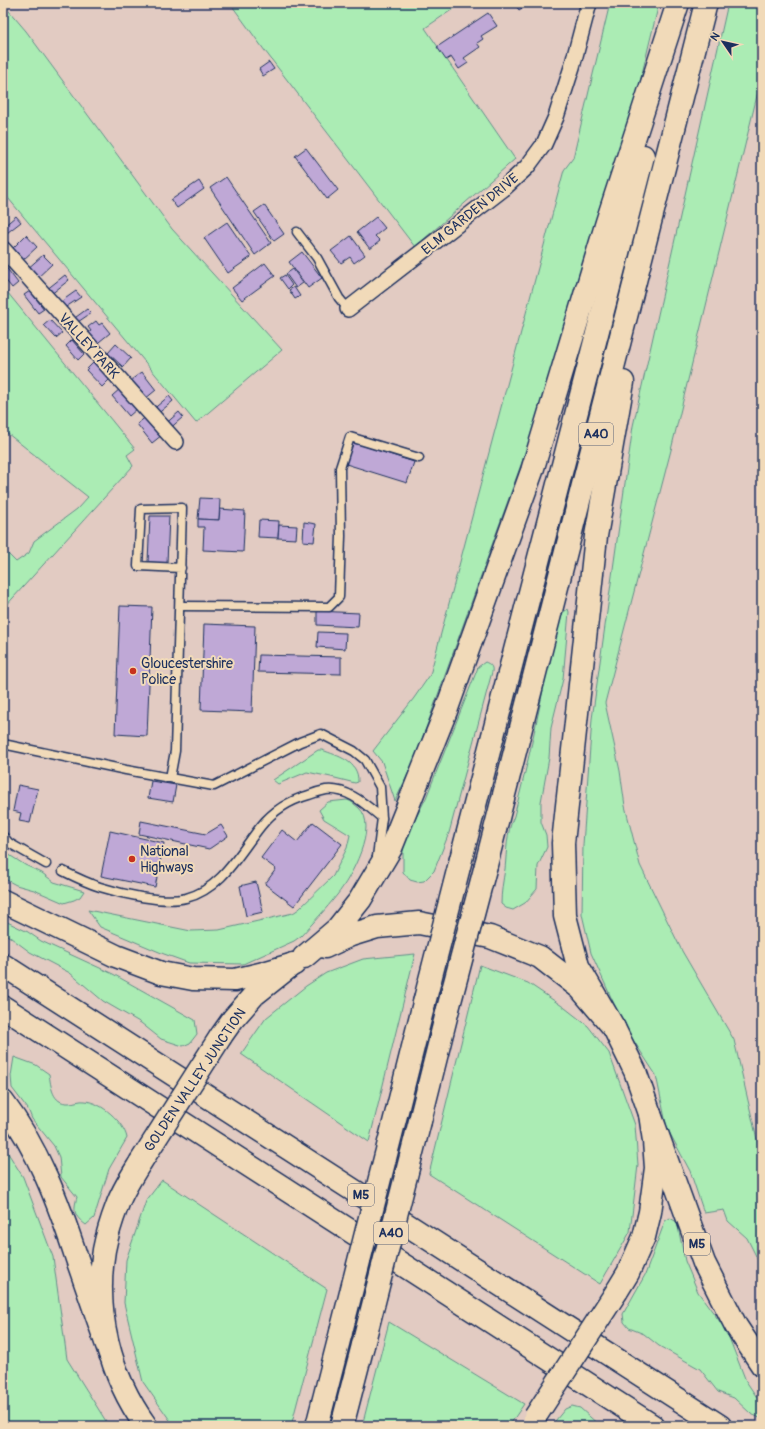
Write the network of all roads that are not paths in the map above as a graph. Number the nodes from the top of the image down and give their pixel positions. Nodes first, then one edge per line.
1 (589, 3) edge
2 (678, 3) edge
3 (682, 3) edge
4 (706, 3) edge
5 (659, 188) junction
6 (297, 232) dead end
7 (3, 249) edge
8 (348, 309) joint
9 (176, 442) dead end
10 (419, 458) dead end
11 (181, 568) junction
12 (180, 606) junction
13 (3, 744) edge
14 (170, 778) junction
15 (382, 818) junction
16 (3, 836) edge
17 (46, 864) dead end
18 (63, 871) dead end
19 (3, 900) edge
20 (360, 900) junction
21 (299, 960) junction
22 (3, 965) edge
23 (3, 1007) edge
24 (614, 1028) junction
25 (3, 1102) edge
26 (650, 1114) junction
27 (110, 1354) junction
28 (762, 1365) edge
29 (532, 1422) edge
30 (146, 1426) edge
31 (317, 1426) edge
32 (342, 1426) edge
33 (653, 1426) edge
34 (720, 1426) edge

1 - 8 street, ELM GARDEN DRIVE
2 - 20 highway
3 - 31 highway, A40, bridge
4 - 5 highway, A40
5 - 24 highway
5 - 32 highway, A40, bridge
6 - 8 lane
7 - 9 street, VALLEY PARK
10 - 12 lane
11 - 11 lane
11 - 12 lane
12 - 14 lane
13 - 14 lane
14 - 15 lane
15 - 18 lane
15 - 20 lane
16 - 17 lane
19 - 21 highway
20 - 21 highway
21 - 24 highway, GOLDEN VALLEY JUNCTION
21 - 27 highway, GOLDEN VALLEY JUNCTION, bridge
22 - 34 highway, M5
23 - 33 highway, M5
24 - 26 highway, GOLDEN VALLEY JUNCTION
25 - 27 highway
26 - 28 highway, M5
26 - 29 highway, GOLDEN VALLEY JUNCTION, bridge
27 - 30 highway, GOLDEN VALLEY JUNCTION

